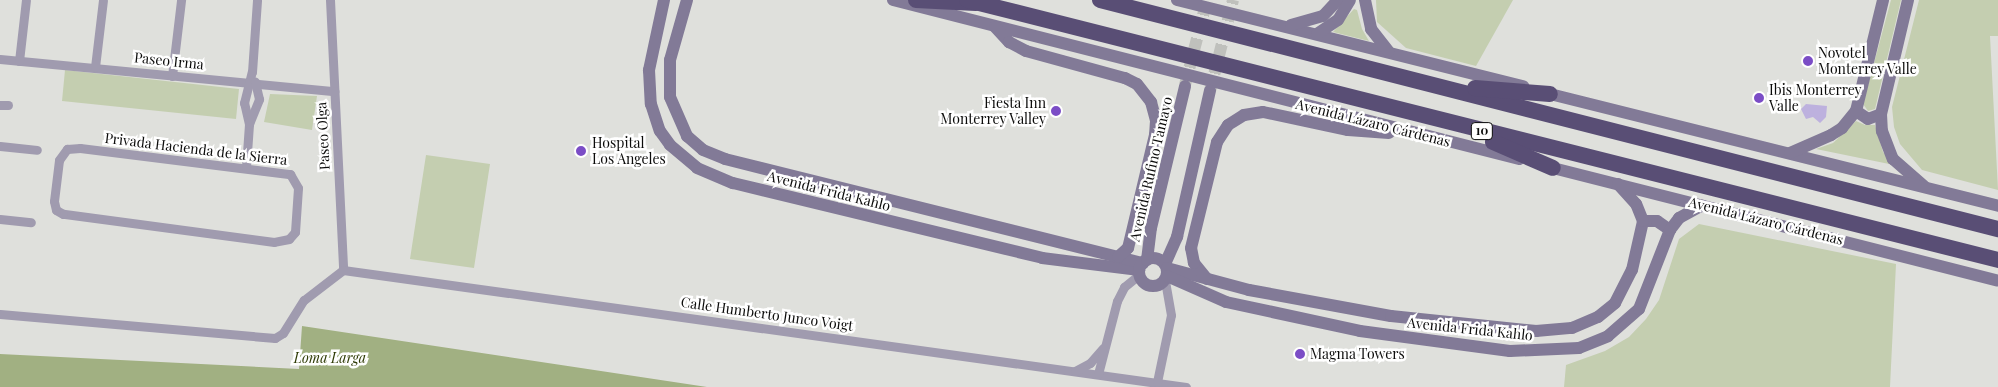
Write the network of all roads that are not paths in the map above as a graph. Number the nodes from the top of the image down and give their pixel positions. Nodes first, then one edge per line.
1 (26, 0) edge
2 (103, 0) edge
3 (181, 0) edge
4 (256, 0) edge
5 (330, 0) edge
6 (664, 0) edge
7 (687, 0) edge
8 (893, 0) edge
9 (916, 0) edge
10 (1100, 0) edge
11 (1177, 0) edge
12 (1338, 0) edge
13 (1350, 0) edge
14 (1365, 0) edge
15 (1883, 0) edge
16 (1908, 0) edge
17 (974, 2) edge
18 (1284, 26) junction
19 (995, 27) junction
20 (1317, 34) junction
21 (1388, 51) junction
22 (0, 59) edge
23 (19, 61) junction
24 (95, 67) junction
25 (172, 76) junction
26 (252, 84) junction
27 (1433, 85) junction
28 (1185, 86) tunnel mouth
29 (334, 91) junction
30 (1210, 91) tunnel mouth
31 (1550, 94) junction
32 (1856, 111) junction
33 (1880, 114) junction
34 (1428, 117) junction
35 (249, 124) junction
36 (1412, 134) junction
37 (0, 146) edge
38 (37, 150) dead end
39 (1790, 153) junction
40 (246, 167) junction
41 (1553, 168) junction
42 (1618, 184) junction
43 (1931, 190) junction
44 (1702, 205) junction
45 (1998, 206) edge
46 (0, 219) edge
47 (1643, 221) junction
48 (31, 222) dead end
49 (1998, 229) edge
50 (1670, 230) junction
51 (1062, 243) junction
52 (1118, 257) junction
53 (1042, 258) junction
54 (1998, 260) edge
55 (1142, 267) junction
56 (343, 270) junction
57 (1166, 272) junction
58 (1207, 279) junction
59 (1998, 280) edge
60 (1249, 290) junction
61 (1226, 302) junction
62 (0, 314) edge
63 (1104, 346) junction
64 (1075, 371) junction
65 (1098, 374) junction
66 (1157, 382) junction
67 (1186, 387) edge

1 - 23 street
2 - 24 street
3 - 25 street
4 - 26 street
5 - 29 street, Paseo Olga
6 - 53 street, Avenida Frida Kahlo
7 - 51 street, Avenida Frida Kahlo
8 - 19 street, Avenida Lázaro Cárdenas
9 - 17 highway, Avenida Lázaro Cárdenas
10 - 27 highway, 10
11 - 18 street
12 - 18 street
13 - 20 street
14 - 21 street
15 - 32 street
16 - 33 street
17 - 34 highway, Avenida Lázaro Cárdenas / 10
18 - 20 street
19 - 36 street, Avenida Lázaro Cárdenas
19 - 52 street
20 - 21 street
21 - 31 street
22 - 23 street, Paseo Irma
23 - 24 street, Paseo Irma
24 - 25 street, Paseo Irma
25 - 26 street, Paseo Irma
26 - 29 street, Paseo Irma
26 - 35 street
26 - 35 street
27 - 31 highway
27 - 49 highway, 10
28 - 55 street, Avenida Rufino Tamayo
29 - 56 street, Paseo Olga
30 - 57 street
31 - 39 street
32 - 33 street
32 - 39 street
33 - 43 street
34 - 41 highway
34 - 54 highway, Avenida Lázaro Cárdenas / 10
35 - 40 street
36 - 41 street, Avenida Lázaro Cárdenas
36 - 58 street
37 - 38 street
39 - 43 street
40 - 40 street, Privada Hacienda de la Sierra
41 - 42 street, Avenida Lázaro Cárdenas
42 - 44 street, Avenida Lázaro Cárdenas
42 - 47 street
43 - 45 street
44 - 50 street, Avenida Frida Kahlo
44 - 59 street, Avenida Lázaro Cárdenas
46 - 48 street
47 - 50 street
47 - 60 street, Avenida Frida Kahlo
50 - 61 street, Avenida Frida Kahlo
51 - 52 street, Avenida Frida Kahlo
51 - 53 street
52 - 55 street, Avenida Frida Kahlo
53 - 55 street, Avenida Frida Kahlo
55 - 57 street
55 - 57 street
55 - 63 street
56 - 62 street
56 - 64 street, Calle Humberto Junco Voigt
57 - 58 street, Avenida Frida Kahlo
57 - 61 street, Avenida Frida Kahlo
57 - 66 street
58 - 60 street, Avenida Frida Kahlo
60 - 61 street
63 - 64 street
63 - 65 street
64 - 65 street, Calle Humberto Junco Voigt
65 - 66 street, Calle Humberto Junco Voigt
66 - 67 street, Calle Humberto Junco Voigt

